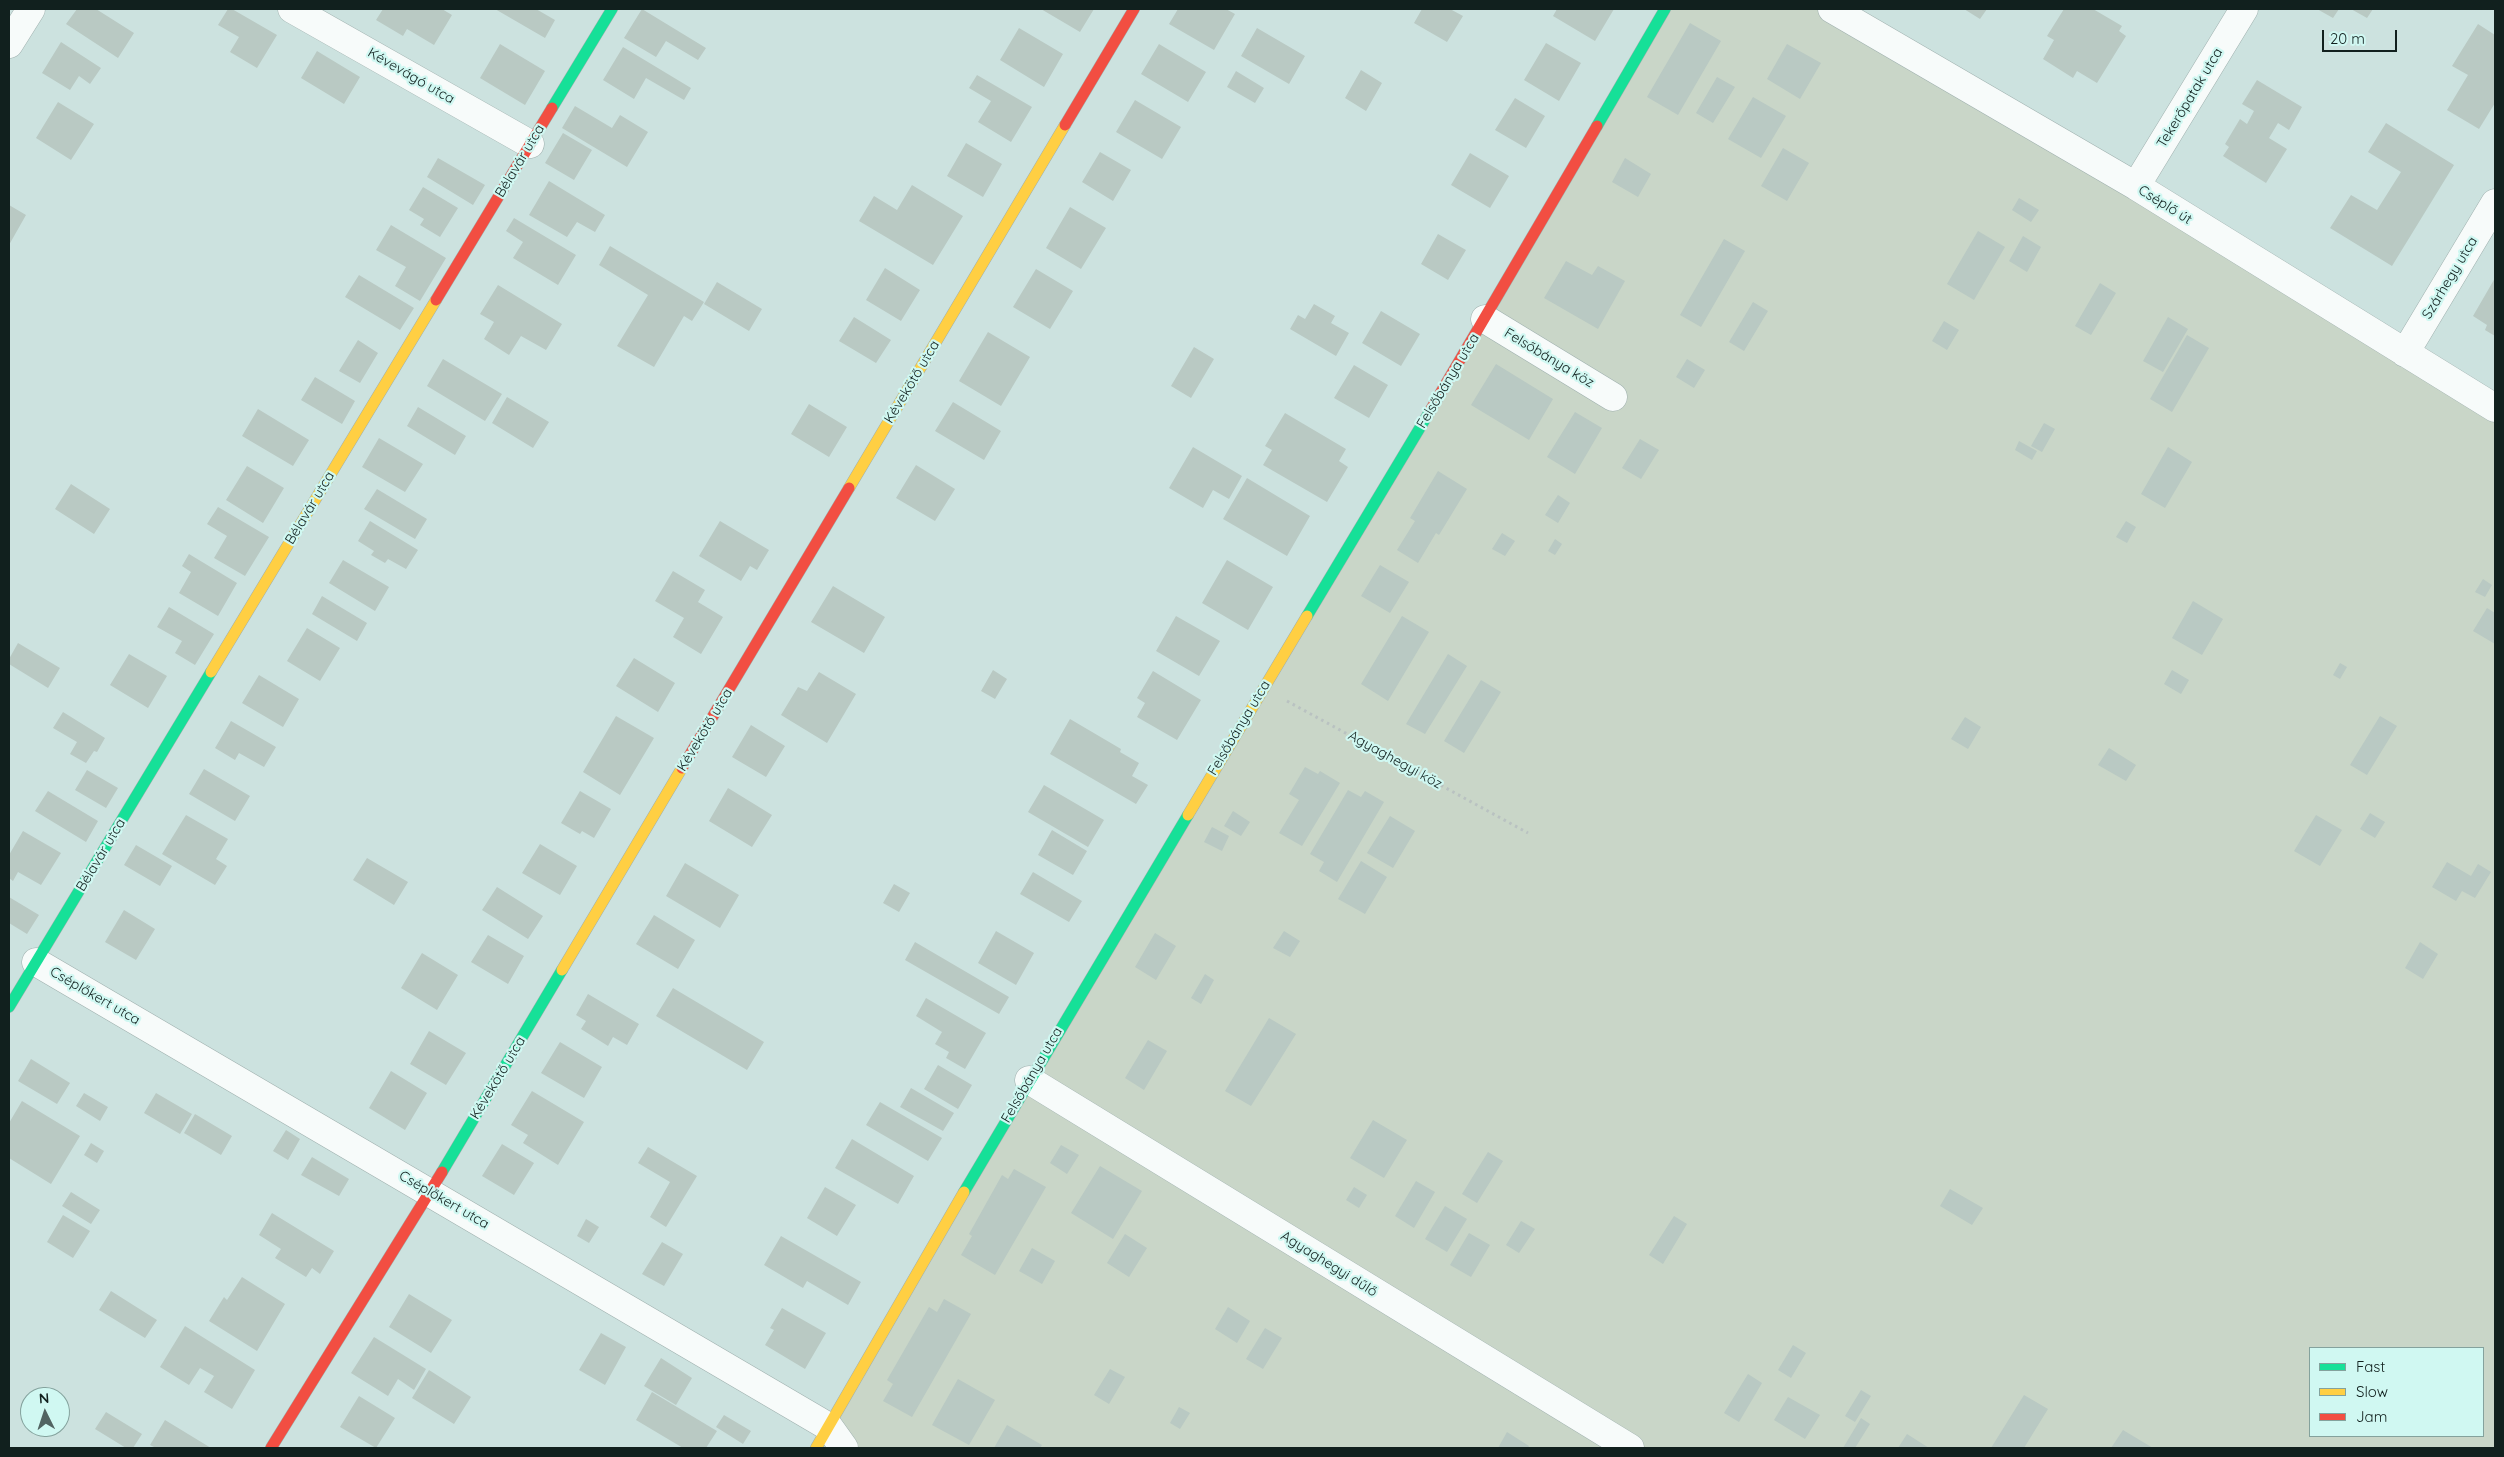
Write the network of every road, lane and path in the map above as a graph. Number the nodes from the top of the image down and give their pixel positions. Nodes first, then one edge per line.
1 (30, 9) edge
2 (292, 9) edge
3 (612, 9) edge
4 (1134, 9) edge
5 (1665, 9) edge
6 (1832, 9) edge
7 (2244, 9) edge
8 (1866, 17) edge
9 (9, 44) edge
10 (530, 144) junction
11 (2136, 186) junction
12 (2495, 203) edge
13 (1485, 319) junction
14 (2405, 354) junction
15 (1613, 397) dead end
16 (2495, 408) edge
17 (1263, 688) junction
18 (1528, 833) dead end
19 (36, 962) junction
20 (9, 1007) edge
21 (1028, 1080) junction
22 (430, 1192) junction
23 (830, 1441) edge
24 (271, 1448) edge
25 (1630, 1448) edge

1 - 9 street
2 - 10 street, Kévevágó utca
3 - 10 street, Bélavár utca
4 - 22 street, Kévekötő utca
5 - 13 street, Felsőbánya utca
6 - 8 street, Cséplő út
7 - 11 street, Tekerőpatak utca
8 - 11 street, Cséplő út
10 - 19 street, Bélavár utca
11 - 14 street, Cséplő út
12 - 14 street, Szárhegy utca
13 - 15 street, Felsőbánya köz
13 - 17 street, Felsőbánya utca
14 - 16 street, Cséplő út
17 - 18 path, Agyaghegyi köz
17 - 21 street, Felsőbánya utca
19 - 20 street, Bélavár utca
19 - 22 street, Cséplőkert utca
21 - 23 street, Felsőbánya utca
21 - 25 street, Agyaghegyi dűlő
22 - 23 street, Cséplőkert utca
22 - 24 street, Kévekötő utca

